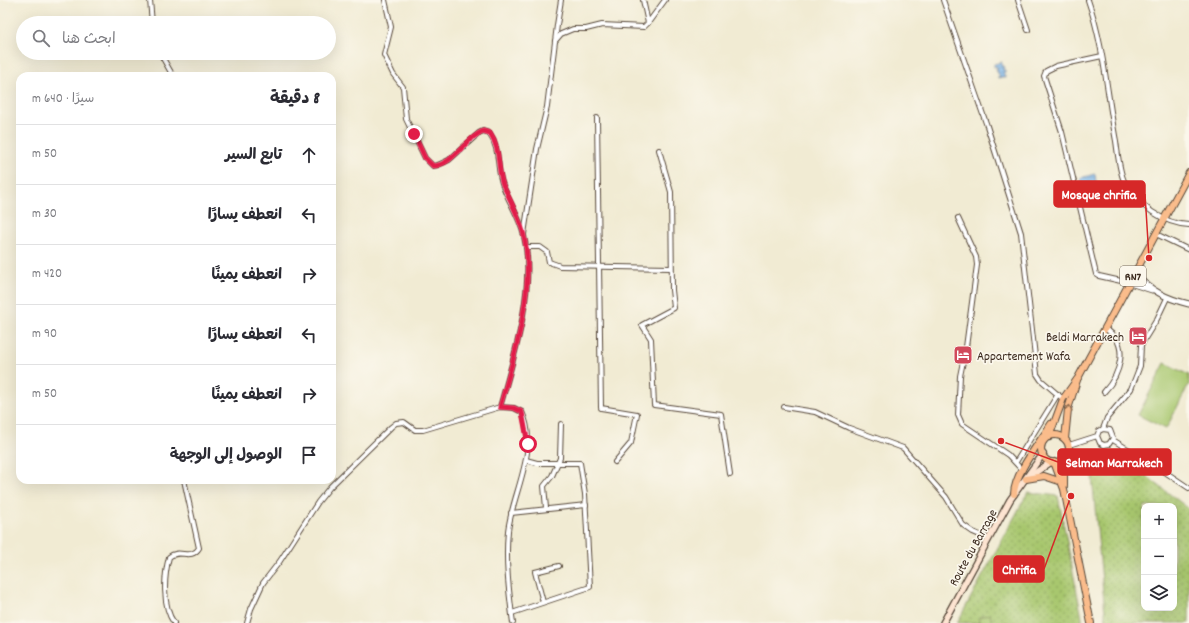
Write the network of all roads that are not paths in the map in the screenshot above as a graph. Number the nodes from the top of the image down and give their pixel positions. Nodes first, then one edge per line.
1 (150, 0) edge
2 (385, 0) edge
3 (562, 0) edge
4 (643, 0) edge
5 (665, 0) edge
6 (943, 0) edge
7 (1018, 0) edge
8 (1088, 0) edge
9 (151, 16) edge
10 (648, 23) junction
11 (1028, 30) dead end
12 (554, 42) junction
13 (1102, 56) junction
14 (164, 60) edge
15 (171, 72) edge
16 (597, 118) dead end
17 (659, 150) dead end
18 (1189, 174) edge
19 (958, 218) dead end
20 (1164, 219) junction
21 (1189, 225) edge
22 (1156, 234) junction
23 (524, 235) junction
24 (526, 247) junction
25 (1189, 250) edge
26 (599, 266) junction
27 (671, 268) junction
28 (1134, 274) junction
29 (1130, 283) junction
30 (1152, 290) junction
31 (1167, 298) junction
32 (1189, 304) edge
33 (1105, 328) junction
34 (1078, 378) junction
35 (1104, 392) dead end
36 (1058, 394) junction
37 (1063, 399) junction
38 (500, 407) junction
39 (784, 407) dead end
40 (1059, 411) junction
41 (561, 424) dead end
42 (1104, 429) junction
43 (1049, 437) junction
44 (1098, 438) junction
45 (1065, 439) junction
46 (1113, 440) junction
47 (1069, 445) junction
48 (1043, 454) junction
49 (1064, 459) junction
50 (526, 460) junction
51 (615, 462) dead end
52 (1016, 462) junction
53 (1052, 462) junction
54 (558, 463) junction
55 (1022, 470) junction
56 (730, 474) dead end
57 (336, 481) edge
58 (1024, 481) junction
59 (185, 484) edge
60 (333, 484) edge
61 (1063, 486) junction
62 (1189, 488) edge
63 (1014, 494) junction
64 (586, 505) junction
65 (546, 508) junction
66 (511, 513) junction
67 (989, 539) junction
68 (559, 566) dead end
69 (543, 602) junction
70 (512, 613) junction
71 (174, 623) edge
72 (247, 623) edge
73 (513, 623) edge
74 (943, 623) edge
75 (1091, 623) edge

1 - 9 street
2 - 23 street
3 - 12 street
4 - 10 street
5 - 10 street
6 - 36 street
7 - 11 street
8 - 13 street
10 - 12 street
12 - 23 street
13 - 20 street
13 - 29 street
14 - 15 street
16 - 26 street
17 - 27 street
18 - 20 main road, RN7
19 - 52 street
20 - 21 street
20 - 22 main road, RN7
22 - 25 street
22 - 28 main road, RN7
23 - 24 street
24 - 26 street
24 - 38 street
26 - 27 street
26 - 51 street
27 - 56 street
28 - 29 main road, RN7
28 - 30 street
29 - 30 street
29 - 33 main road, RN7
30 - 31 street
31 - 32 street
31 - 42 street
33 - 34 main road, RN7
33 - 35 street
34 - 37 main road, RN7
45 -> 34 main road, RN7
36 - 37 street
36 - 52 street
37 - 40 main road, RN7
38 - 50 street
38 - 57 street
39 - 67 street
40 - 43 main road, RN7
40 - 55 main road
41 - 54 street
42 - 44 street
42 - 46 street
43 - 45 main road
43 - 48 main road, RN7
44 - 46 street
44 - 47 street
45 - 47 main road
46 - 62 street
47 - 49 main road
48 - 53 main road
48 - 58 main road, Route du Barrage
49 - 53 main road
49 - 61 main road
50 - 54 street
50 - 66 street
52 - 55 street
53 - 58 main road, Route du Barrage
53 - 61 main road
54 - 64 street
54 - 65 street
55 - 63 main road
58 - 61 main road
58 - 63 main road, Route du Barrage
59 - 71 street
60 - 72 street
61 - 75 main road
63 - 67 main road, Route du Barrage
64 - 65 street
64 - 69 street
65 - 66 street
66 - 70 street
67 - 74 main road, Route du Barrage
68 - 69 street
69 - 70 street
70 - 73 street

